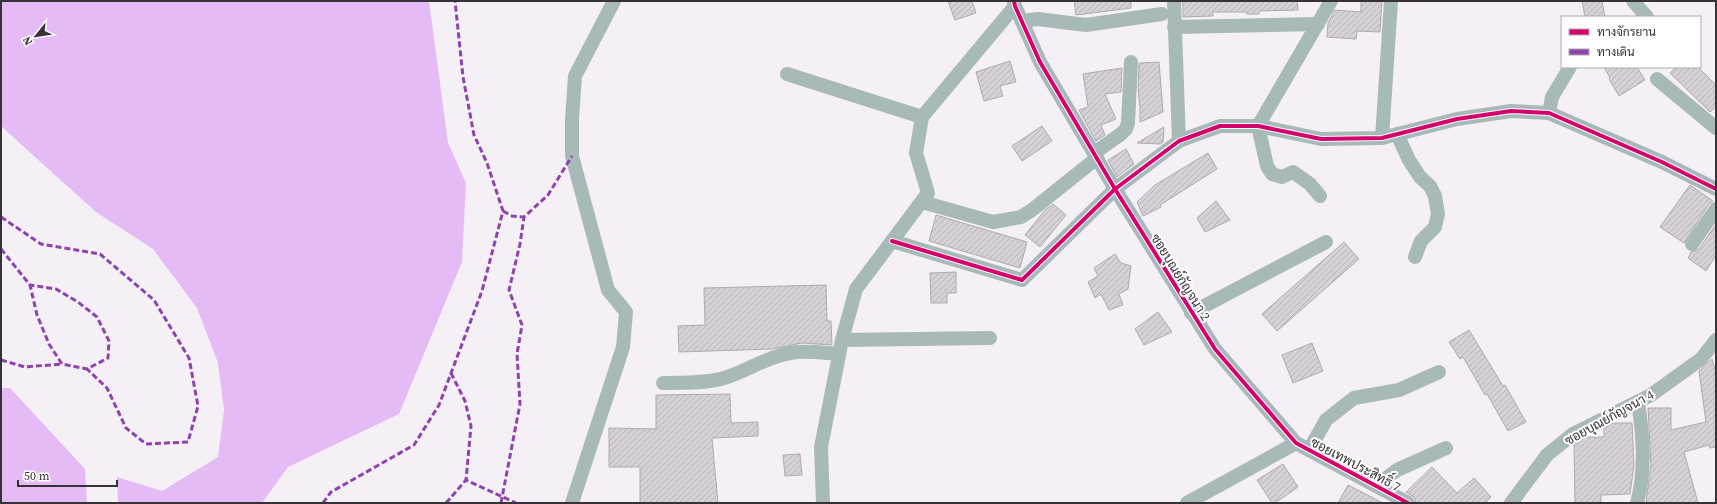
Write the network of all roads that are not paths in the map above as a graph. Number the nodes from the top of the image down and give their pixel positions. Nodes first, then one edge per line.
1 (614, 1) edge
2 (1174, 1) edge
3 (1331, 1) edge
4 (1391, 1) edge
5 (1633, 1) edge
6 (1015, 4) edge
7 (1162, 14) dead end
8 (1646, 16) edge
9 (1022, 21) junction
10 (1318, 24) junction
11 (1174, 27) junction
12 (1131, 62) dead end
13 (1569, 68) edge
14 (787, 74) dead end
15 (1657, 79) dead end
16 (1549, 113) junction
17 (922, 117) junction
18 (1258, 126) junction
19 (1716, 128) edge
20 (1396, 134) junction
21 (1382, 138) junction
22 (1179, 142) junction
23 (1095, 155) junction
24 (1115, 189) junction
25 (1716, 189) edge
26 (1320, 196) dead end
27 (922, 202) junction
28 (1716, 209) edge
29 (892, 241) junction
30 (1326, 242) dead end
31 (1692, 244) dead end
32 (1415, 257) dead end
33 (1191, 313) junction
34 (990, 338) dead end
35 (842, 340) junction
36 (1716, 340) edge
37 (839, 354) junction
38 (1439, 372) dead end
39 (663, 383) dead end
40 (1638, 402) junction
41 (1296, 443) junction
42 (1446, 448) dead end
43 (1309, 450) junction
44 (1376, 486) junction
45 (572, 503) edge
46 (823, 503) edge
47 (1187, 503) edge
48 (1408, 503) edge
49 (1510, 503) edge
50 (1637, 503) edge

1 - 45 street
2 - 11 street
3 - 10 street
4 - 21 street
5 - 8 street
6 - 9 street, ซอยบุณย์กัญจนา 2
6 - 17 street
7 - 9 street
9 - 23 street, ซอยบุณย์กัญจนา 2
10 - 11 street
10 - 18 street
11 - 22 street
12 - 23 street
13 - 16 street
14 - 17 street
15 - 19 street
16 - 20 street
16 - 25 street
17 - 27 street
18 - 21 street
18 - 22 street
18 - 26 street
20 - 21 street
20 - 32 street
22 - 24 street
23 - 24 street, ซอยบุณย์กัญจนา 2
23 - 27 street
24 - 29 street
24 - 33 street, ซอยบุณย์กัญจนา 2
27 - 29 street
28 - 31 street
29 - 35 street
30 - 33 street
33 - 41 street, ซอยบุณย์กัญจนา 2
34 - 35 street
35 - 37 street
36 - 40 street, ซอยบุณย์กัญจนา 4
37 - 39 street
37 - 46 street
38 - 43 street
40 - 49 street, ซอยบุณย์กัญจนา 4
40 - 50 street
41 - 43 street, ซอยเทพประสิทธิ์ 7
41 - 47 street, ซอยเทพประสิทธิ์ 7
42 - 44 street
43 - 44 street, ซอยเทพประสิทธิ์ 7
44 - 48 street, ซอยเทพประสิทธิ์ 7

